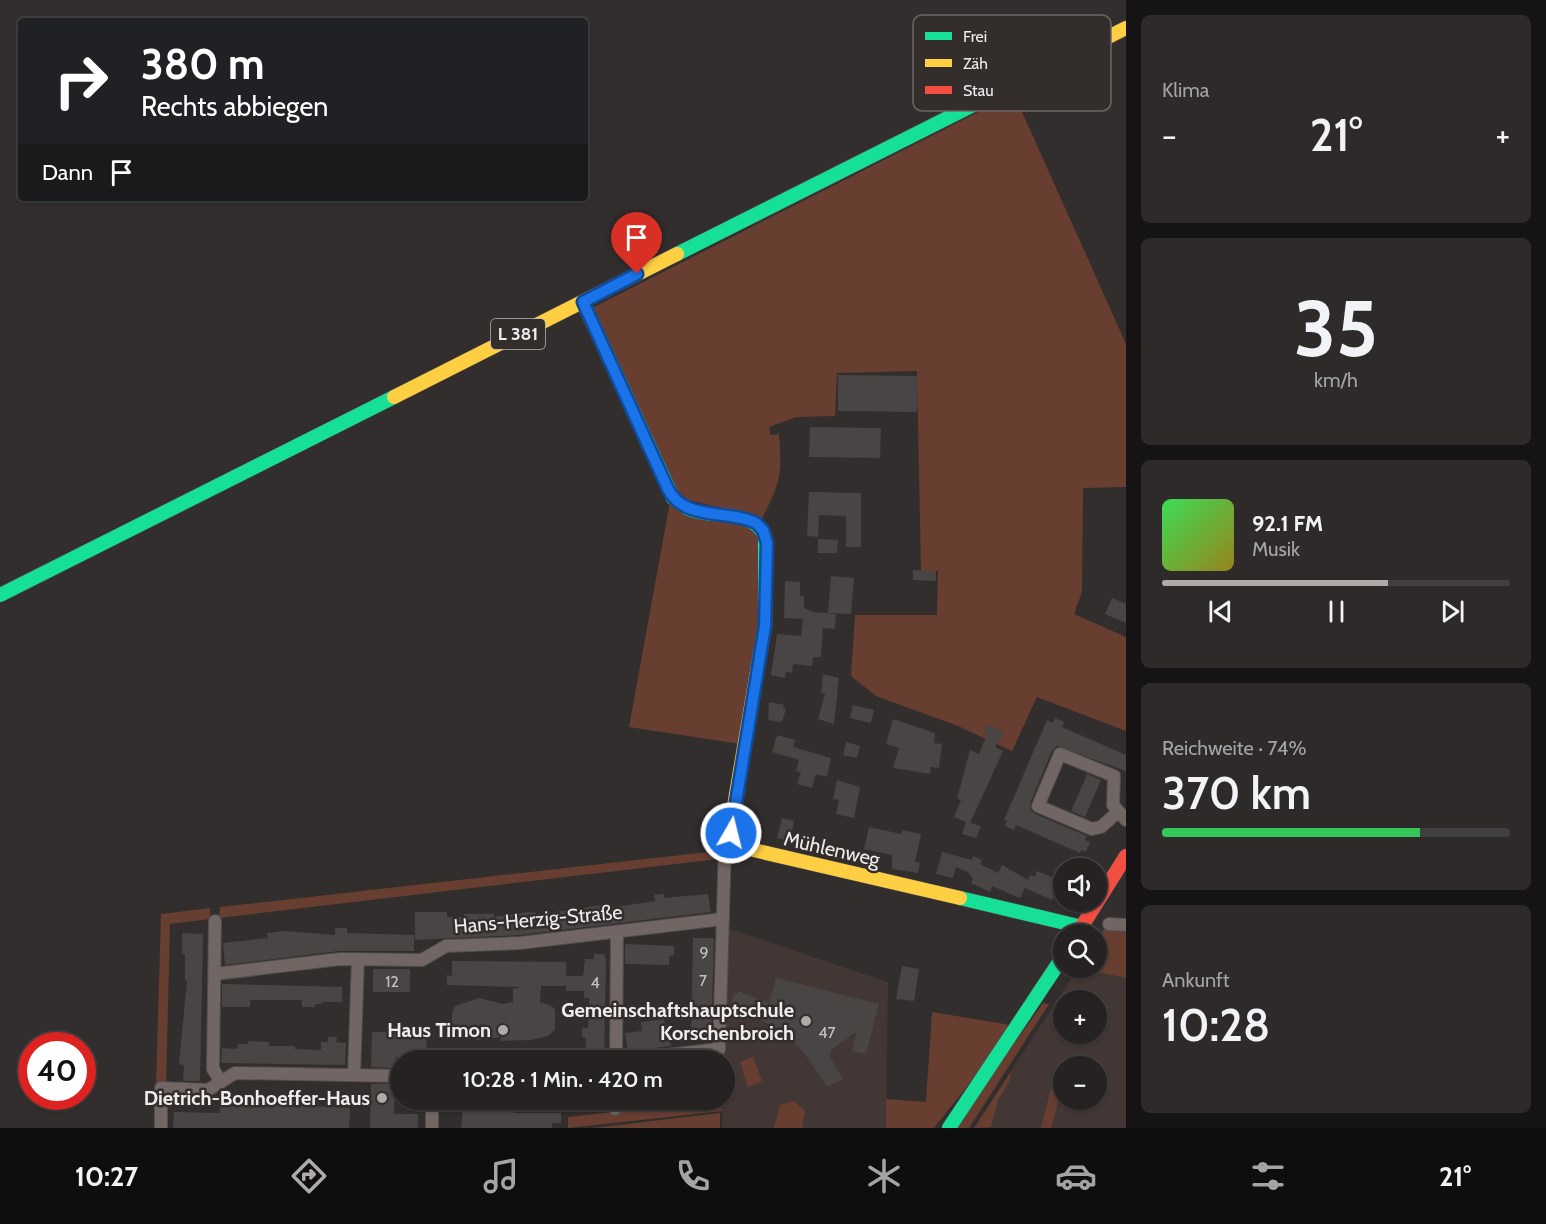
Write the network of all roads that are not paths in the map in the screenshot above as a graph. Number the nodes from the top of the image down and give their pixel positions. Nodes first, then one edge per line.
1 (1126, 28) edge
2 (1111, 36) edge
3 (962, 111) edge
4 (583, 302) junction
5 (0, 595) edge
6 (1122, 816) edge
7 (725, 844) dead end
8 (1126, 856) edge
9 (723, 919) junction
10 (215, 921) dead end
11 (1083, 924) edge
12 (1109, 924) dead end
13 (1053, 925) edge
14 (1126, 925) edge
15 (617, 933) junction
16 (358, 959) junction
17 (1053, 972) edge
18 (215, 974) junction
19 (616, 1050) edge
20 (710, 1050) edge
21 (354, 1075) junction
22 (390, 1076) edge
23 (221, 1082) junction
24 (432, 1110) edge
25 (161, 1128) edge
26 (432, 1128) edge
27 (949, 1128) edge

1 - 2 street, L 381
3 - 4 street, L 381
4 - 5 street, L 381
4 - 13 street, Mühlenweg
6 - 6 street
7 - 9 street
8 - 11 street
9 - 15 street, Hans-Herzig-Straße
9 - 20 street
10 - 18 street
12 - 14 street
15 - 16 street, Hans-Herzig-Straße
15 - 19 street
16 - 18 street, Hans-Herzig-Straße
16 - 21 street
17 - 27 street
18 - 23 street
21 - 22 street
21 - 23 street
23 - 25 street
24 - 26 street

